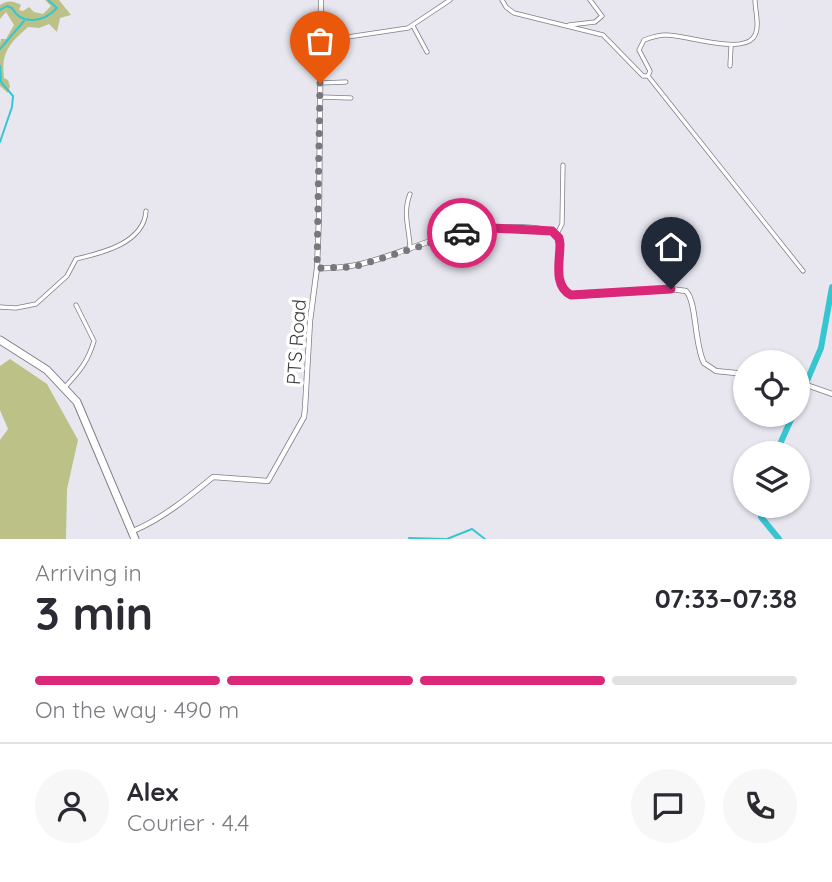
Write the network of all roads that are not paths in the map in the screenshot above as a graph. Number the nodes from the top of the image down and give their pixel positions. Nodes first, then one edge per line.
1 (321, 0) edge
2 (450, 0) edge
3 (502, 0) edge
4 (590, 0) edge
5 (755, 0) edge
6 (413, 26) junction
7 (567, 26) junction
8 (321, 41) junction
9 (731, 46) junction
10 (427, 52) dead end
11 (730, 66) dead end
12 (648, 76) junction
13 (346, 82) dead end
14 (320, 83) junction
15 (321, 97) junction
16 (351, 97) dead end
17 (564, 165) dead end
18 (410, 194) dead end
19 (146, 211) dead end
20 (556, 234) junction
21 (410, 249) junction
22 (317, 268) junction
23 (803, 271) dead end
24 (76, 305) dead end
25 (0, 307) edge
26 (0, 340) edge
27 (733, 373) edge
28 (810, 386) edge
29 (65, 387) junction
30 (832, 394) edge
31 (133, 535) edge

1 - 8 main road, PTS Road
2 - 6 street
3 - 7 street
4 - 7 street
5 - 9 street
6 - 8 street
6 - 10 street
7 - 12 street
8 - 14 main road, PTS Road
9 - 11 street
9 - 12 street
12 - 23 street
13 - 14 street
14 - 15 main road, PTS Road
15 - 16 street
15 - 22 main road, PTS Road
17 - 20 street
18 - 21 street
19 - 25 street
20 - 21 main road
20 - 27 main road
21 - 22 main road
22 - 31 main road, PTS Road
24 - 29 street
26 - 29 highway
28 - 30 main road
29 - 31 highway

